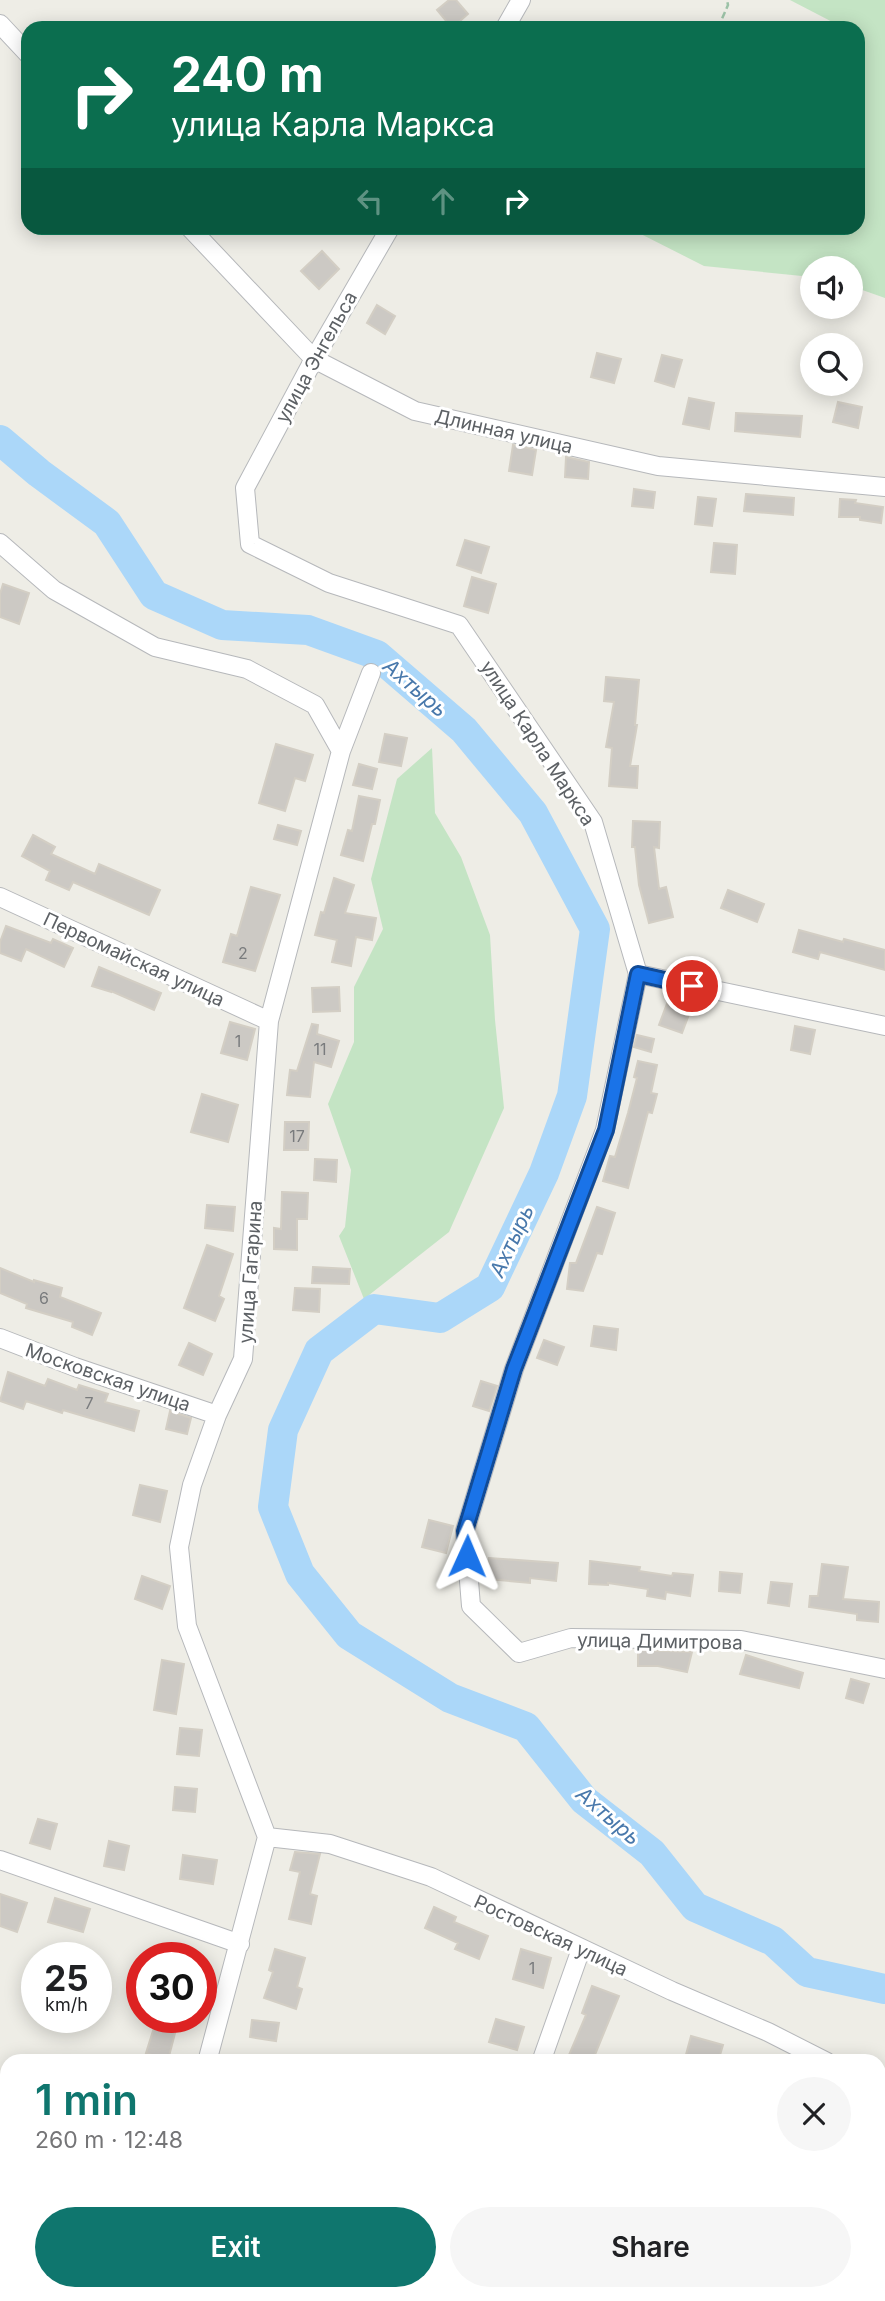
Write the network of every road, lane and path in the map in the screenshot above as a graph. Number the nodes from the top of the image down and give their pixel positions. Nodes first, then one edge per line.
1 (521, 0) edge
2 (727, 0) edge
3 (509, 21) edge
4 (721, 21) edge
5 (0, 24) edge
6 (21, 46) edge
7 (197, 235) edge
8 (386, 235) edge
9 (314, 359) junction
10 (885, 486) edge
11 (245, 488) joint
12 (0, 543) edge
13 (371, 673) dead end
14 (341, 751) junction
15 (0, 897) edge
16 (638, 974) junction
17 (269, 1021) junction
18 (885, 1026) edge
19 (0, 1338) edge
20 (217, 1415) junction
21 (885, 1670) edge
22 (267, 1838) junction
23 (0, 1860) edge
24 (240, 1944) junction
25 (581, 1949) junction
26 (208, 2054) edge
27 (544, 2054) edge
28 (811, 2054) edge

1 - 3 street
2 - 4 path
5 - 6 street
7 - 9 street, Длинная улица
8 - 9 street, улица Энгельса
9 - 10 street, Длинная улица
9 - 11 street, улица Энгельса
11 - 16 street, улица Карла Маркса
12 - 14 street
13 - 14 street, улица Гагарина
14 - 17 street, улица Гагарина
15 - 17 street, Первомайская улица
16 - 18 street
16 - 21 street, улица Димитрова
17 - 20 street, улица Гагарина
19 - 20 street, Московская улица
20 - 22 street, улица Гагарина
22 - 24 street
22 - 25 street, Ростовская улица
23 - 24 street
24 - 26 street
25 - 27 street
25 - 28 street, Ростовская улица

